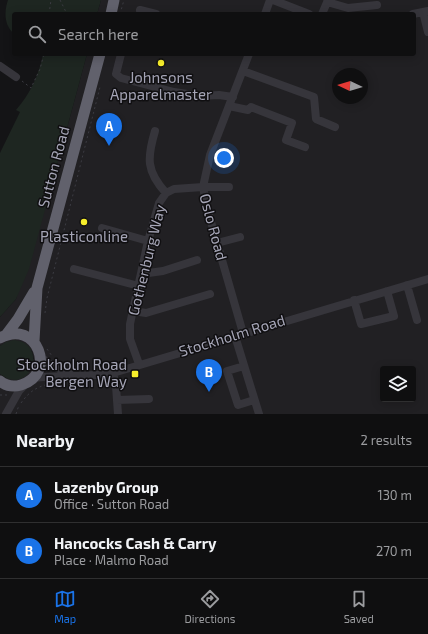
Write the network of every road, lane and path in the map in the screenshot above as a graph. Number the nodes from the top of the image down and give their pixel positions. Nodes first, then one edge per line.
1 (51, 0) edge
2 (60, 0) edge
3 (114, 0) edge
4 (124, 0) edge
5 (270, 0) edge
6 (273, 0) edge
7 (327, 1) edge
8 (377, 5) dead end
9 (140, 10) dead end
10 (426, 11) edge
11 (50, 12) edge
12 (66, 12) edge
13 (111, 12) edge
14 (121, 12) edge
15 (148, 12) edge
16 (266, 12) edge
17 (303, 12) edge
18 (323, 12) edge
19 (416, 13) edge
20 (428, 32) edge
21 (43, 56) edge
22 (99, 56) edge
23 (120, 56) edge
24 (248, 56) edge
25 (0, 66) edge
26 (243, 71) junction
27 (14, 73) joint
28 (100, 87) dead end
29 (233, 97) junction
30 (229, 106) junction
31 (336, 127) dead end
32 (155, 131) dead end
33 (305, 147) dead end
34 (203, 187) junction
35 (229, 188) dead end
36 (166, 193) junction
37 (102, 228) dead end
38 (240, 237) dead end
39 (148, 241) junction
40 (217, 243) junction
41 (197, 260) dead end
42 (74, 269) dead end
43 (141, 274) junction
44 (428, 278) edge
45 (407, 285) junction
46 (139, 286) junction
47 (37, 288) junction
48 (387, 291) junction
49 (210, 294) dead end
50 (354, 300) junction
51 (133, 311) junction
52 (45, 313) dead end
53 (417, 320) dead end
54 (239, 334) junction
55 (3, 336) edge
56 (34, 341) junction
57 (44, 353) junction
58 (139, 364) junction
59 (51, 365) junction
60 (244, 366) junction
61 (113, 373) junction
62 (48, 376) junction
63 (72, 376) junction
64 (0, 381) edge
65 (30, 381) junction
66 (148, 399) dead end
67 (117, 400) junction
68 (254, 400) junction
69 (6, 414) edge
70 (16, 414) edge
71 (118, 414) edge
72 (259, 414) edge

1 - 11 path
2 - 12 path
3 - 13 highway
4 - 14 path
5 - 16 street
6 - 17 street
7 - 8 street
7 - 18 street
9 - 15 street
10 - 19 street
10 - 20 street
21 - 27 path
22 - 47 highway, Sutton Road
23 - 29 street
24 - 26 street, Oslo Road
25 - 27 street
26 - 29 street, Oslo Road
26 - 31 street
28 - 52 path
29 - 30 street, Oslo Road
30 - 33 street
30 - 34 street, Oslo Road
32 - 36 street
34 - 35 street, Gothenburg Way
34 - 36 street, Gothenburg Way
34 - 40 street, Oslo Road
36 - 39 street, Gothenburg Way
37 - 39 street
38 - 40 street
39 - 43 street, Gothenburg Way
40 - 54 street, Oslo Road
41 - 43 street
42 - 46 street
43 - 46 street, Gothenburg Way
44 - 45 street, Stockholm Road
45 - 48 street, Stockholm Road
45 - 53 street
46 - 51 street, Gothenburg Way
47 - 55 highway
47 - 56 highway
48 - 50 street, Stockholm Road
48 - 50 street
49 - 51 street
50 - 54 street, Stockholm Road
51 - 58 street, Gothenburg Way
54 - 58 street, Stockholm Road
54 - 60 street, Oslo Road
55 - 56 highway
56 - 57 highway
57 - 59 street
57 - 59 path
57 - 65 highway
58 - 61 street, Stockholm Road
59 - 63 street
60 - 68 street, Oslo Road
60 - 68 street
61 - 63 street, Stockholm Road
61 - 67 street
62 - 63 street, Stockholm Road
62 - 65 street, Stockholm Road
62 - 70 path
64 - 65 highway
65 - 69 street
66 - 67 street
67 - 71 street
68 - 72 street, Oslo Road

